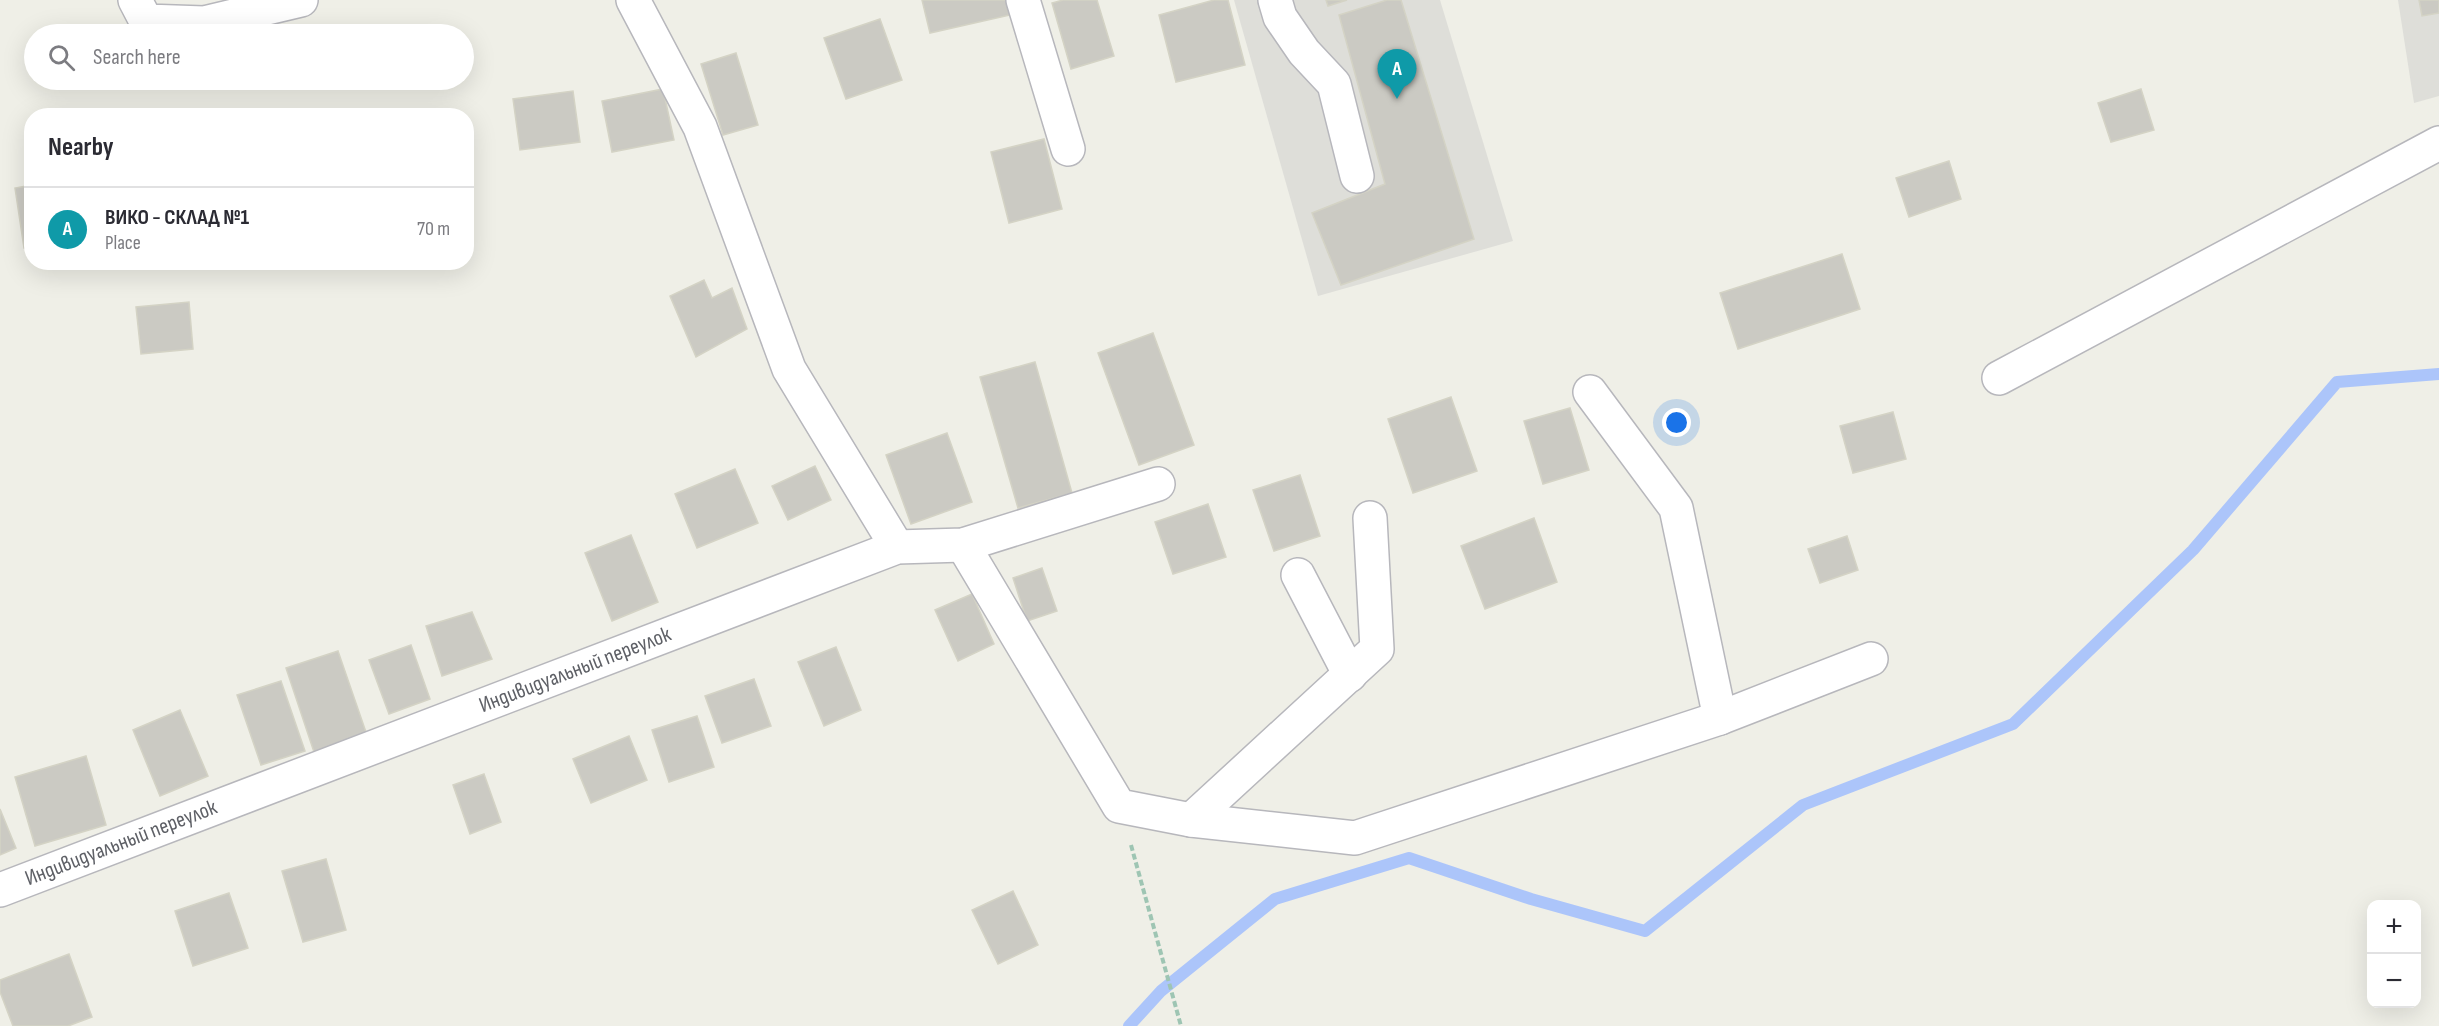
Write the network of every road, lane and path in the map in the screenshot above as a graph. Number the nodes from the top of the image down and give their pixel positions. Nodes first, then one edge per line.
1 (135, 0) edge
2 (300, 0) edge
3 (633, 0) edge
4 (1023, 0) edge
5 (1275, 0) edge
6 (2439, 143) edge
7 (1068, 149) dead end
8 (1357, 176) dead end
9 (1999, 378) dead end
10 (1590, 392) dead end
11 (1158, 484) dead end
12 (1370, 518) dead end
13 (963, 545) junction
14 (897, 547) junction
15 (1298, 575) dead end
16 (1871, 659) dead end
17 (1350, 675) junction
18 (1720, 718) junction
19 (1119, 807) junction
20 (1191, 820) junction
21 (0, 890) edge
22 (1181, 1026) edge

1 - 2 street
3 - 14 street
4 - 7 street
5 - 8 street
6 - 9 street
10 - 18 street
11 - 13 street, Индивидуальный переулок
12 - 17 street
13 - 14 street, Индивидуальный переулок
13 - 19 street
14 - 21 street, Индивидуальный переулок
15 - 17 street
16 - 18 street
17 - 20 street
18 - 20 street
19 - 20 street
19 - 22 path

